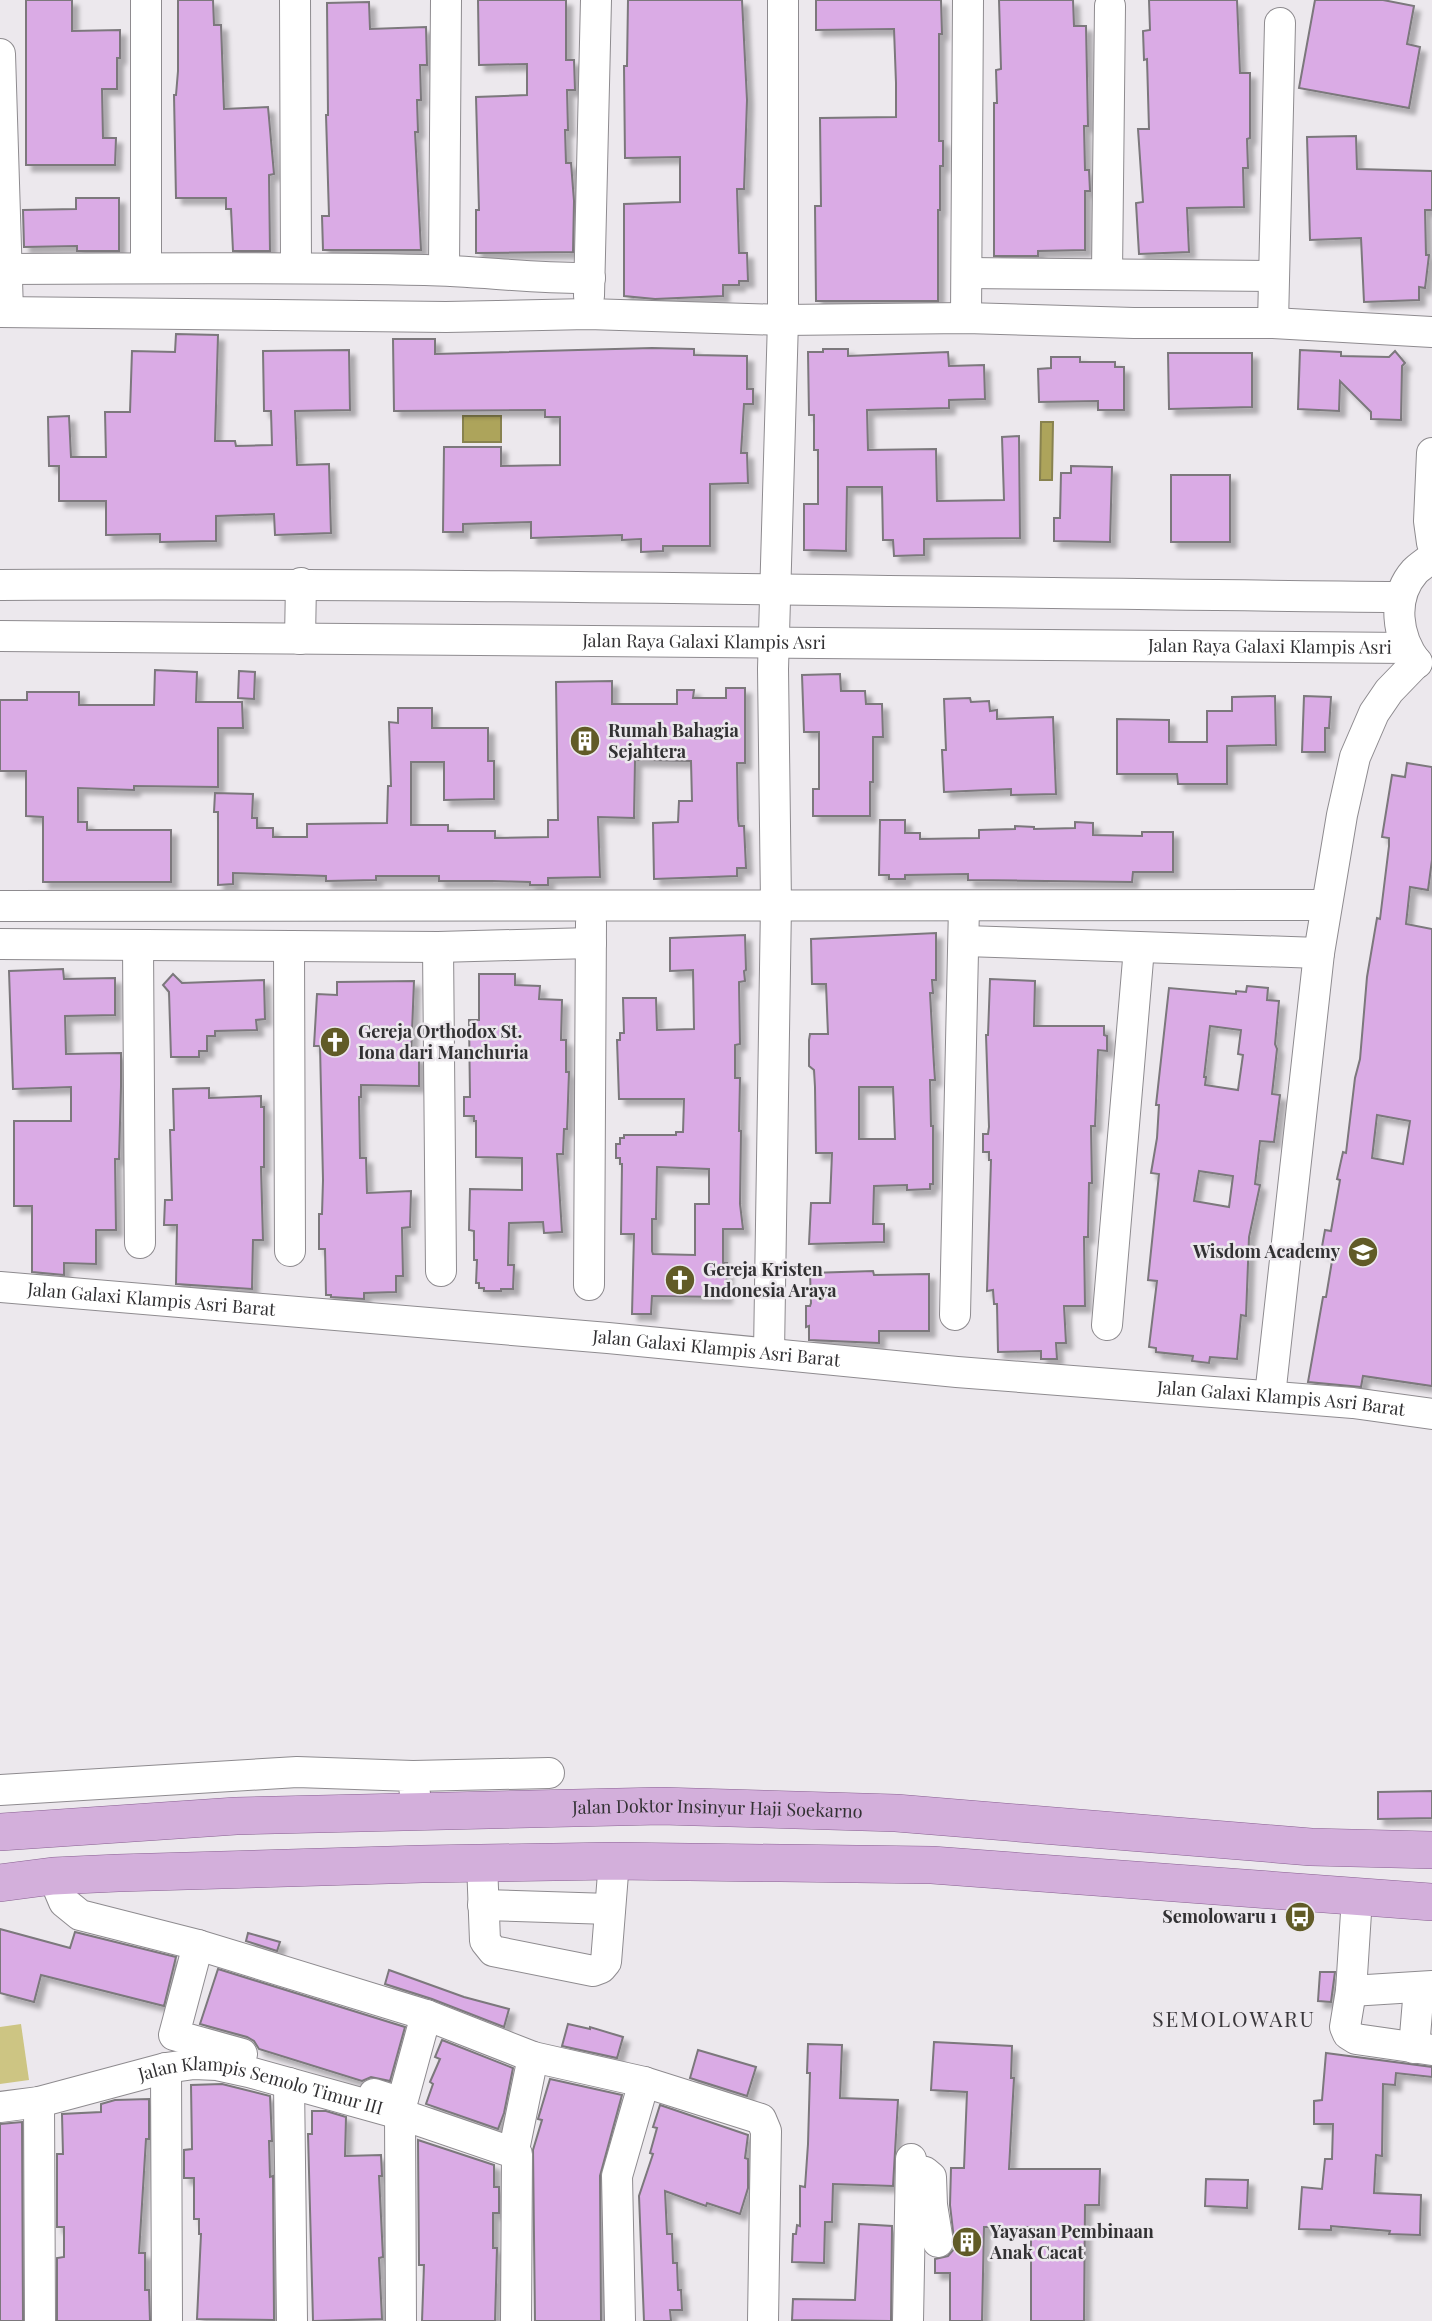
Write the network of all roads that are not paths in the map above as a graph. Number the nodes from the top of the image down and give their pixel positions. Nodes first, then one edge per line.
1 (146, 0) edge
2 (295, 0) edge
3 (446, 0) edge
4 (596, 0) edge
5 (783, 0) edge
6 (968, 0) edge
7 (1110, 6) dead end
8 (1280, 23) dead end
9 (0, 54) edge
10 (296, 267) junction
11 (146, 268) junction
12 (6, 269) junction
13 (444, 270) junction
14 (967, 273) junction
15 (1107, 273) junction
16 (1274, 276) junction
17 (590, 278) junction
18 (4, 312) edge
19 (589, 314) junction
20 (966, 318) junction
21 (782, 320) junction
22 (1273, 323) junction
23 (1432, 332) edge
24 (1432, 453) edge
25 (1432, 543) edge
26 (1432, 557) edge
27 (302, 583) junction
28 (0, 585) edge
29 (776, 591) junction
30 (1401, 597) junction
31 (0, 636) edge
32 (300, 639) junction
33 (775, 642) junction
34 (1418, 662) edge
35 (776, 904) junction
36 (592, 905) junction
37 (1326, 905) junction
38 (0, 906) edge
39 (964, 906) junction
40 (965, 942) junction
41 (591, 943) junction
42 (0, 944) edge
43 (138, 945) junction
44 (289, 946) junction
45 (438, 947) junction
46 (1139, 948) junction
47 (1319, 953) junction
48 (140, 1243) dead end
49 (290, 1251) dead end
50 (441, 1271) dead end
51 (589, 1285) dead end
52 (0, 1287) edge
53 (955, 1315) dead end
54 (1107, 1325) dead end
55 (769, 1353) junction
56 (1270, 1396) junction
57 (1432, 1413) edge
58 (549, 1773) dead end
59 (413, 1776) junction
60 (0, 1790) edge
61 (558, 1809) junction
62 (478, 1810) junction
63 (417, 1813) junction
64 (0, 1832) edge
65 (1432, 1850) edge
66 (614, 1861) junction
67 (560, 1862) junction
68 (482, 1863) junction
69 (53, 1876) junction
70 (0, 1883) edge
71 (1357, 1897) junction
72 (1432, 1902) edge
73 (483, 1905) junction
74 (610, 1909) junction
75 (198, 1945) junction
76 (1425, 1987) edge
77 (1351, 1991) junction
78 (426, 2015) junction
79 (1423, 2049) edge
80 (533, 2057) junction
81 (166, 2068) junction
82 (645, 2082) junction
83 (289, 2083) junction
84 (39, 2102) junction
85 (0, 2107) edge
86 (401, 2108) junction
87 (516, 2149) junction
88 (938, 2242) dead end
89 (40, 2321) edge
90 (167, 2321) edge
91 (292, 2321) edge
92 (401, 2321) edge
93 (516, 2321) edge
94 (620, 2321) edge
95 (763, 2321) edge
96 (908, 2321) edge

1 - 11 street
2 - 10 street
3 - 13 street
4 - 17 street
5 - 21 street
6 - 14 street
7 - 15 street
8 - 16 street
9 - 12 street
10 - 11 street
10 - 13 street
11 - 12 street
12 - 18 street
13 - 17 street
14 - 15 street
14 - 20 street
15 - 16 street
16 - 22 street
17 - 19 street
18 - 19 street
19 - 21 street
20 - 21 street
20 - 22 street
21 - 29 street
22 - 23 street
24 - 25 street
26 - 30 street
27 - 28 street
27 - 29 street
27 - 32 street
29 - 30 street
29 - 33 street
30 - 34 street
31 - 32 street, Jalan Raya Galaxi Klampis Asri
32 - 33 street, Jalan Raya Galaxi Klampis Asri
33 - 34 street, Jalan Raya Galaxi Klampis Asri
33 - 35 street
34 - 37 street
35 - 36 street
35 - 39 street
35 - 55 street
36 - 38 street
36 - 41 street
37 - 39 street
37 - 47 street
39 - 40 street
40 - 46 street
40 - 53 street
41 - 45 street
41 - 51 street
42 - 43 street
43 - 44 street
43 - 48 street
44 - 45 street
44 - 49 street
45 - 50 street
46 - 47 street
46 - 54 street
47 - 56 street
52 - 55 street, Jalan Galaxi Klampis Asri Barat
55 - 56 street, Jalan Galaxi Klampis Asri Barat
56 - 57 street, Jalan Galaxi Klampis Asri Barat
58 - 59 street
59 - 60 street
59 - 63 street
61 - 62 main road, Jalan Doktor Insinyur Haji Soekarno
61 - 65 main road, Jalan Doktor Insinyur Haji Soekarno
61 - 67 main road
62 - 63 main road, Jalan Doktor Insinyur Haji Soekarno
62 - 68 main road
63 - 64 main road, Jalan Doktor Insinyur Haji Soekarno
66 - 67 main road
66 - 71 main road
66 - 74 street
67 - 68 main road
68 - 69 main road
68 - 73 street
69 - 70 main road
69 - 75 street
71 - 72 main road
71 - 77 street
73 - 74 street
73 - 74 street
75 - 78 street
75 - 86 street
76 - 77 street
76 - 79 street
77 - 79 street
78 - 80 street
78 - 86 street
80 - 82 street
80 - 87 street
81 - 83 street, Jalan Klampis Semolo Timur III
81 - 84 street, Jalan Klampis Semolo Timur III
81 - 90 street
82 - 94 street
82 - 95 street
83 - 86 street, Jalan Klampis Semolo Timur III
83 - 91 street
84 - 85 street, Jalan Klampis Semolo Timur III
84 - 89 street
86 - 87 street, Jalan Klampis Semolo Timur III
86 - 92 street
87 - 93 street
88 - 96 street

